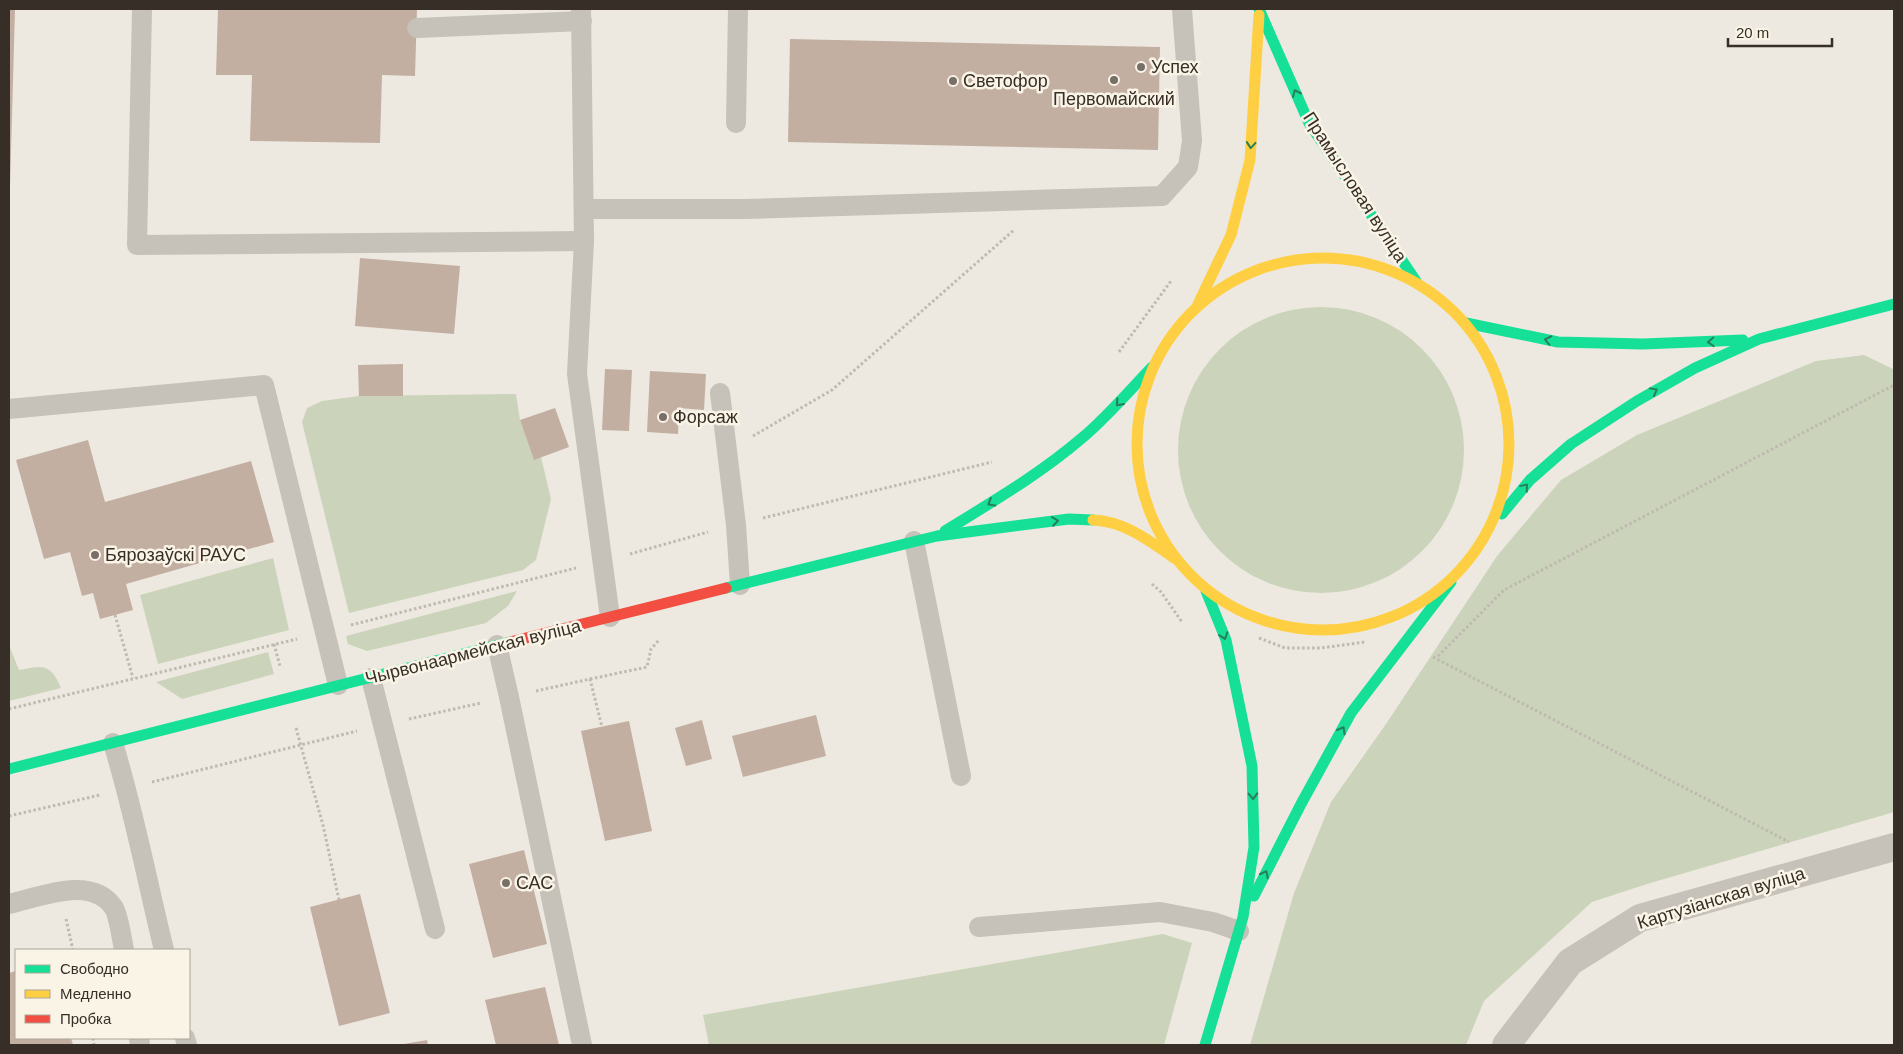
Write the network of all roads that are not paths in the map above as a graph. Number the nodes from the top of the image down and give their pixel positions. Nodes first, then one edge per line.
1 (142, 9) edge
2 (738, 9) edge
3 (1182, 9) edge
4 (1259, 9) edge
5 (581, 15) edge
6 (416, 28) dead end
7 (736, 124) dead end
8 (584, 209) junction
9 (584, 241) junction
10 (1416, 281) junction
11 (1198, 304) junction
12 (1894, 304) edge
13 (1466, 323) junction
14 (1759, 339) junction
15 (1152, 367) junction
16 (720, 393) dead end
17 (9, 408) edge
18 (1493, 524) junction
19 (937, 536) junction
20 (914, 541) junction
21 (1174, 558) junction
22 (1450, 582) junction
23 (740, 585) junction
24 (1206, 591) junction
25 (610, 617) junction
26 (497, 645) junction
27 (371, 678) junction
28 (338, 686) junction
29 (113, 743) junction
30 (9, 769) edge
31 (961, 776) dead end
32 (1894, 847) edge
33 (9, 904) edge
34 (1241, 924) junction
35 (979, 927) dead end
36 (435, 930) dead end
37 (124, 949) edge
38 (164, 949) edge
39 (582, 1045) edge
40 (1205, 1045) edge
41 (1506, 1045) edge

1 - 9 lane
2 - 7 lane
3 - 8 lane
10 -> 4 main road, Прамысловая вуліца
4 -> 11 main road, Прамысловая вуліца
5 - 6 lane
5 - 8 lane
8 - 9 lane
9 - 25 lane
10 - 11 main road
10 - 13 main road
11 - 15 main road
12 - 14 main road
14 -> 13 main road
13 - 18 main road
18 -> 14 main road
15 -> 19 main road, Чырвонаармейская вуліца
15 - 21 main road
16 - 23 lane
17 - 28 lane
18 - 22 main road
19 - 20 main road, Чырвонаармейская вуліца
19 -> 21 main road, Чырвонаармейская вуліца
20 - 23 main road, Чырвонаармейская вуліца
20 - 31 lane
21 - 24 main road
22 - 24 main road
34 -> 22 main road
23 - 25 main road, Чырвонаармейская вуліца
24 -> 34 main road
25 - 26 main road, Чырвонаармейская вуліца
26 - 27 main road, Чырвонаармейская вуліца
26 - 39 lane
27 - 28 main road, Чырвонаармейская вуліца
27 - 36 lane
28 - 29 main road, Чырвонаармейская вуліца
29 - 30 main road, Чырвонаармейская вуліца
29 - 38 lane
32 - 41 street, Картузіанская вуліца
33 - 37 lane
34 - 35 lane
34 - 40 main road

